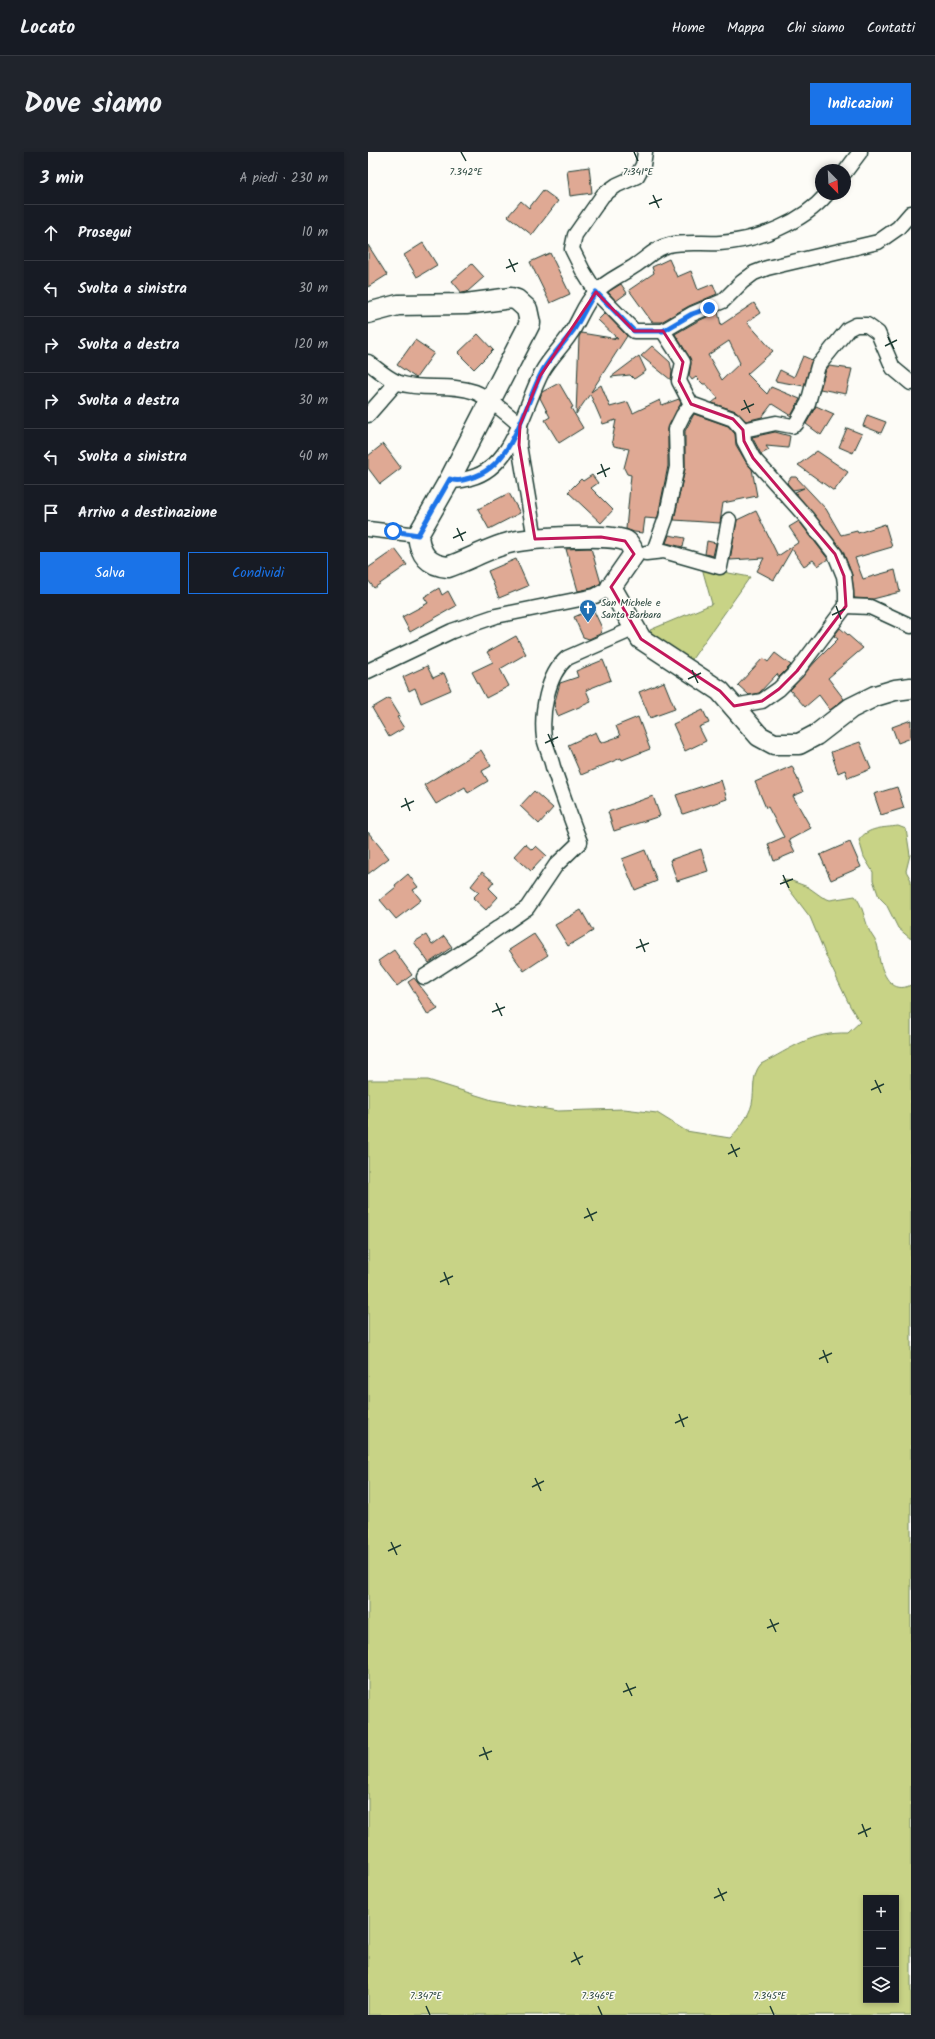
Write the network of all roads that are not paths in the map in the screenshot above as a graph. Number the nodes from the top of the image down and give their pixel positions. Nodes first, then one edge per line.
1 (645, 152) edge
2 (860, 152) edge
3 (851, 164) edge
4 (822, 200) edge
5 (911, 213) edge
6 (596, 292) junction
7 (368, 312) edge
8 (663, 331) junction
9 (368, 362) edge
10 (397, 382) junction
11 (911, 383) edge
12 (490, 402) junction
13 (691, 404) junction
14 (368, 414) edge
15 (520, 425) junction
16 (743, 430) junction
17 (450, 479) junction
18 (729, 520) dead end
19 (368, 530) edge
20 (418, 535) junction
21 (535, 539) junction
22 (654, 551) junction
23 (634, 554) junction
24 (611, 587) junction
25 (846, 606) junction
26 (911, 626) edge
27 (633, 629) junction
28 (368, 671) edge
29 (911, 688) edge
30 (734, 706) junction
31 (424, 977) dead end

1 - 6 street
2 - 3 street
4 - 6 street
5 - 8 street
6 - 8 street
6 - 15 street
7 - 12 street
8 - 13 street
9 - 10 street
10 - 12 street
10 - 14 street
11 - 16 street
12 - 15 street
12 - 17 street
13 - 16 street
13 - 22 street
15 - 17 street
15 - 21 street
16 - 25 street
17 - 20 street
18 - 22 street
19 - 20 street
20 - 21 street
21 - 23 street
22 - 23 street
23 - 24 street
24 - 27 street
24 - 28 street
25 - 26 street
25 - 30 street
27 - 30 street
27 - 31 street
29 - 30 street

